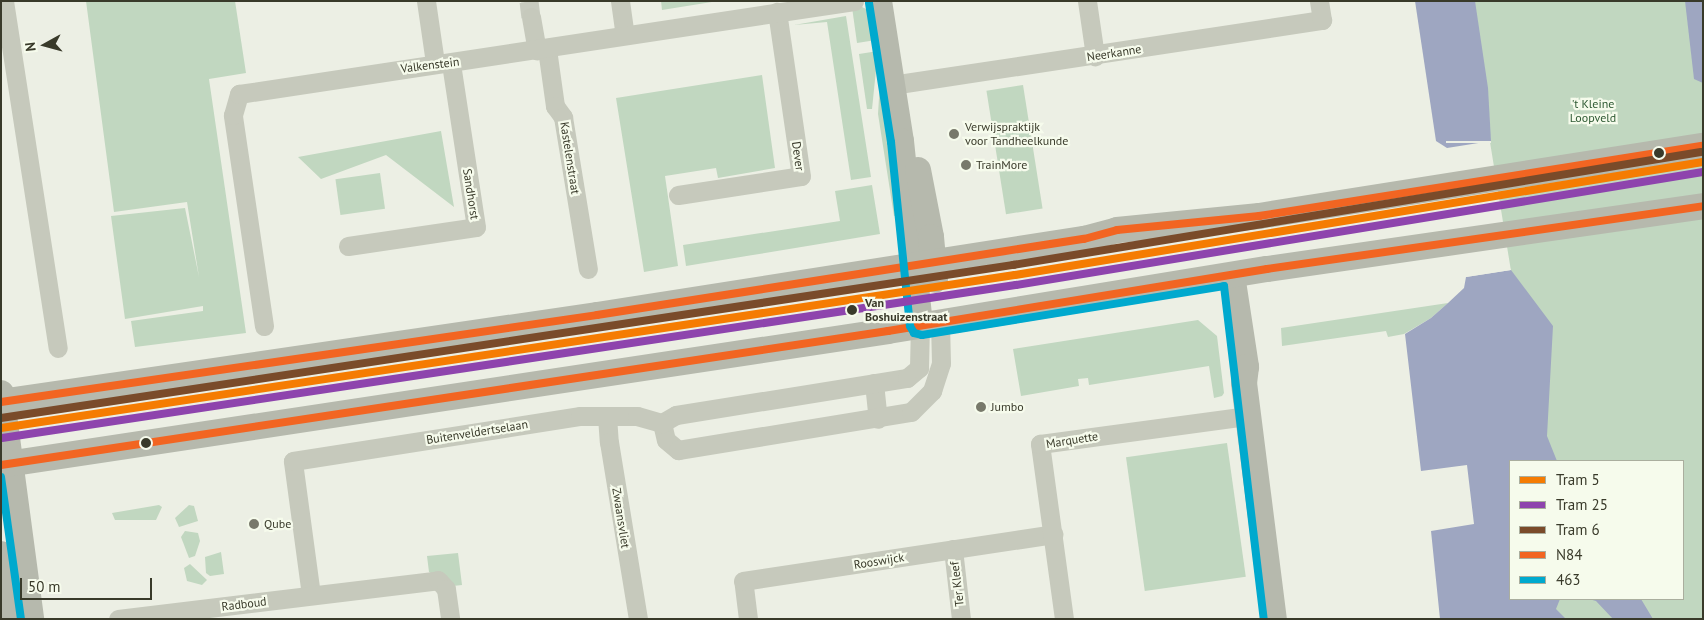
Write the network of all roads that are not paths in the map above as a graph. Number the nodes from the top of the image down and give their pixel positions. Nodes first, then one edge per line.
1 (4, 1) edge
2 (426, 1) edge
3 (620, 1) edge
4 (854, 1) edge
5 (879, 1) edge
6 (892, 1) edge
7 (1087, 1) edge
8 (1319, 1) edge
9 (777, 12) junction
10 (532, 17) tunnel mouth
11 (625, 35) junction
12 (542, 49) junction
13 (1095, 56) junction
14 (443, 63) junction
15 (898, 84) junction
16 (1703, 146) edge
17 (678, 195) dead end
18 (1703, 206) edge
19 (348, 246) dead end
20 (924, 264) junction
21 (588, 269) dead end
22 (1232, 275) junction
23 (930, 324) junction
24 (264, 326) dead end
25 (58, 348) dead end
26 (874, 383) junction
27 (2, 399) edge
28 (608, 416) junction
29 (1248, 416) junction
30 (878, 418) junction
31 (662, 423) junction
32 (6, 465) edge
33 (1053, 534) junction
34 (953, 549) junction
35 (1, 554) edge
36 (310, 595) junction
37 (9, 619) edge
38 (31, 619) edge
39 (118, 619) edge
40 (450, 619) edge
41 (638, 619) edge
42 (748, 619) edge
43 (961, 619) edge
44 (1064, 619) edge
45 (1274, 619) edge

1 - 25 street
2 - 14 street
3 - 11 street
4 - 9 street, Valkenstein
5 - 15 main road
6 - 15 main road
7 - 13 street
8 - 13 street, Neerkanne
9 - 11 street, Valkenstein
9 - 17 street, Dever
10 - 12 street, Kastelenstraat
11 - 12 street, Valkenstein
12 - 14 street, Valkenstein
12 - 21 street, Kastelenstraat
13 - 15 street, Neerkanne
14 - 19 street, Sandhorst
14 - 24 street, Valkenstein
15 - 20 main road
16 - 20 main road
18 - 22 main road
20 - 23 main road
20 - 27 main road
22 - 23 main road
22 - 29 main road
23 - 26 street
23 - 30 street
23 - 32 main road
26 - 30 street
26 - 31 street
27 - 32 main road
28 - 31 street, Buitenveldertselaan
28 - 36 street, Buitenveldertselaan
28 - 41 street, Zwaansvliet
29 - 33 street, Marquette
29 - 45 main road
30 - 31 street
32 - 38 main road
33 - 34 street, Rooswijck
33 - 44 street, Marquette
34 - 42 street, Rooswijck
34 - 43 street, Ter Kleef
35 - 37 main road
36 - 39 street, Radboud
36 - 40 street, Radboud

